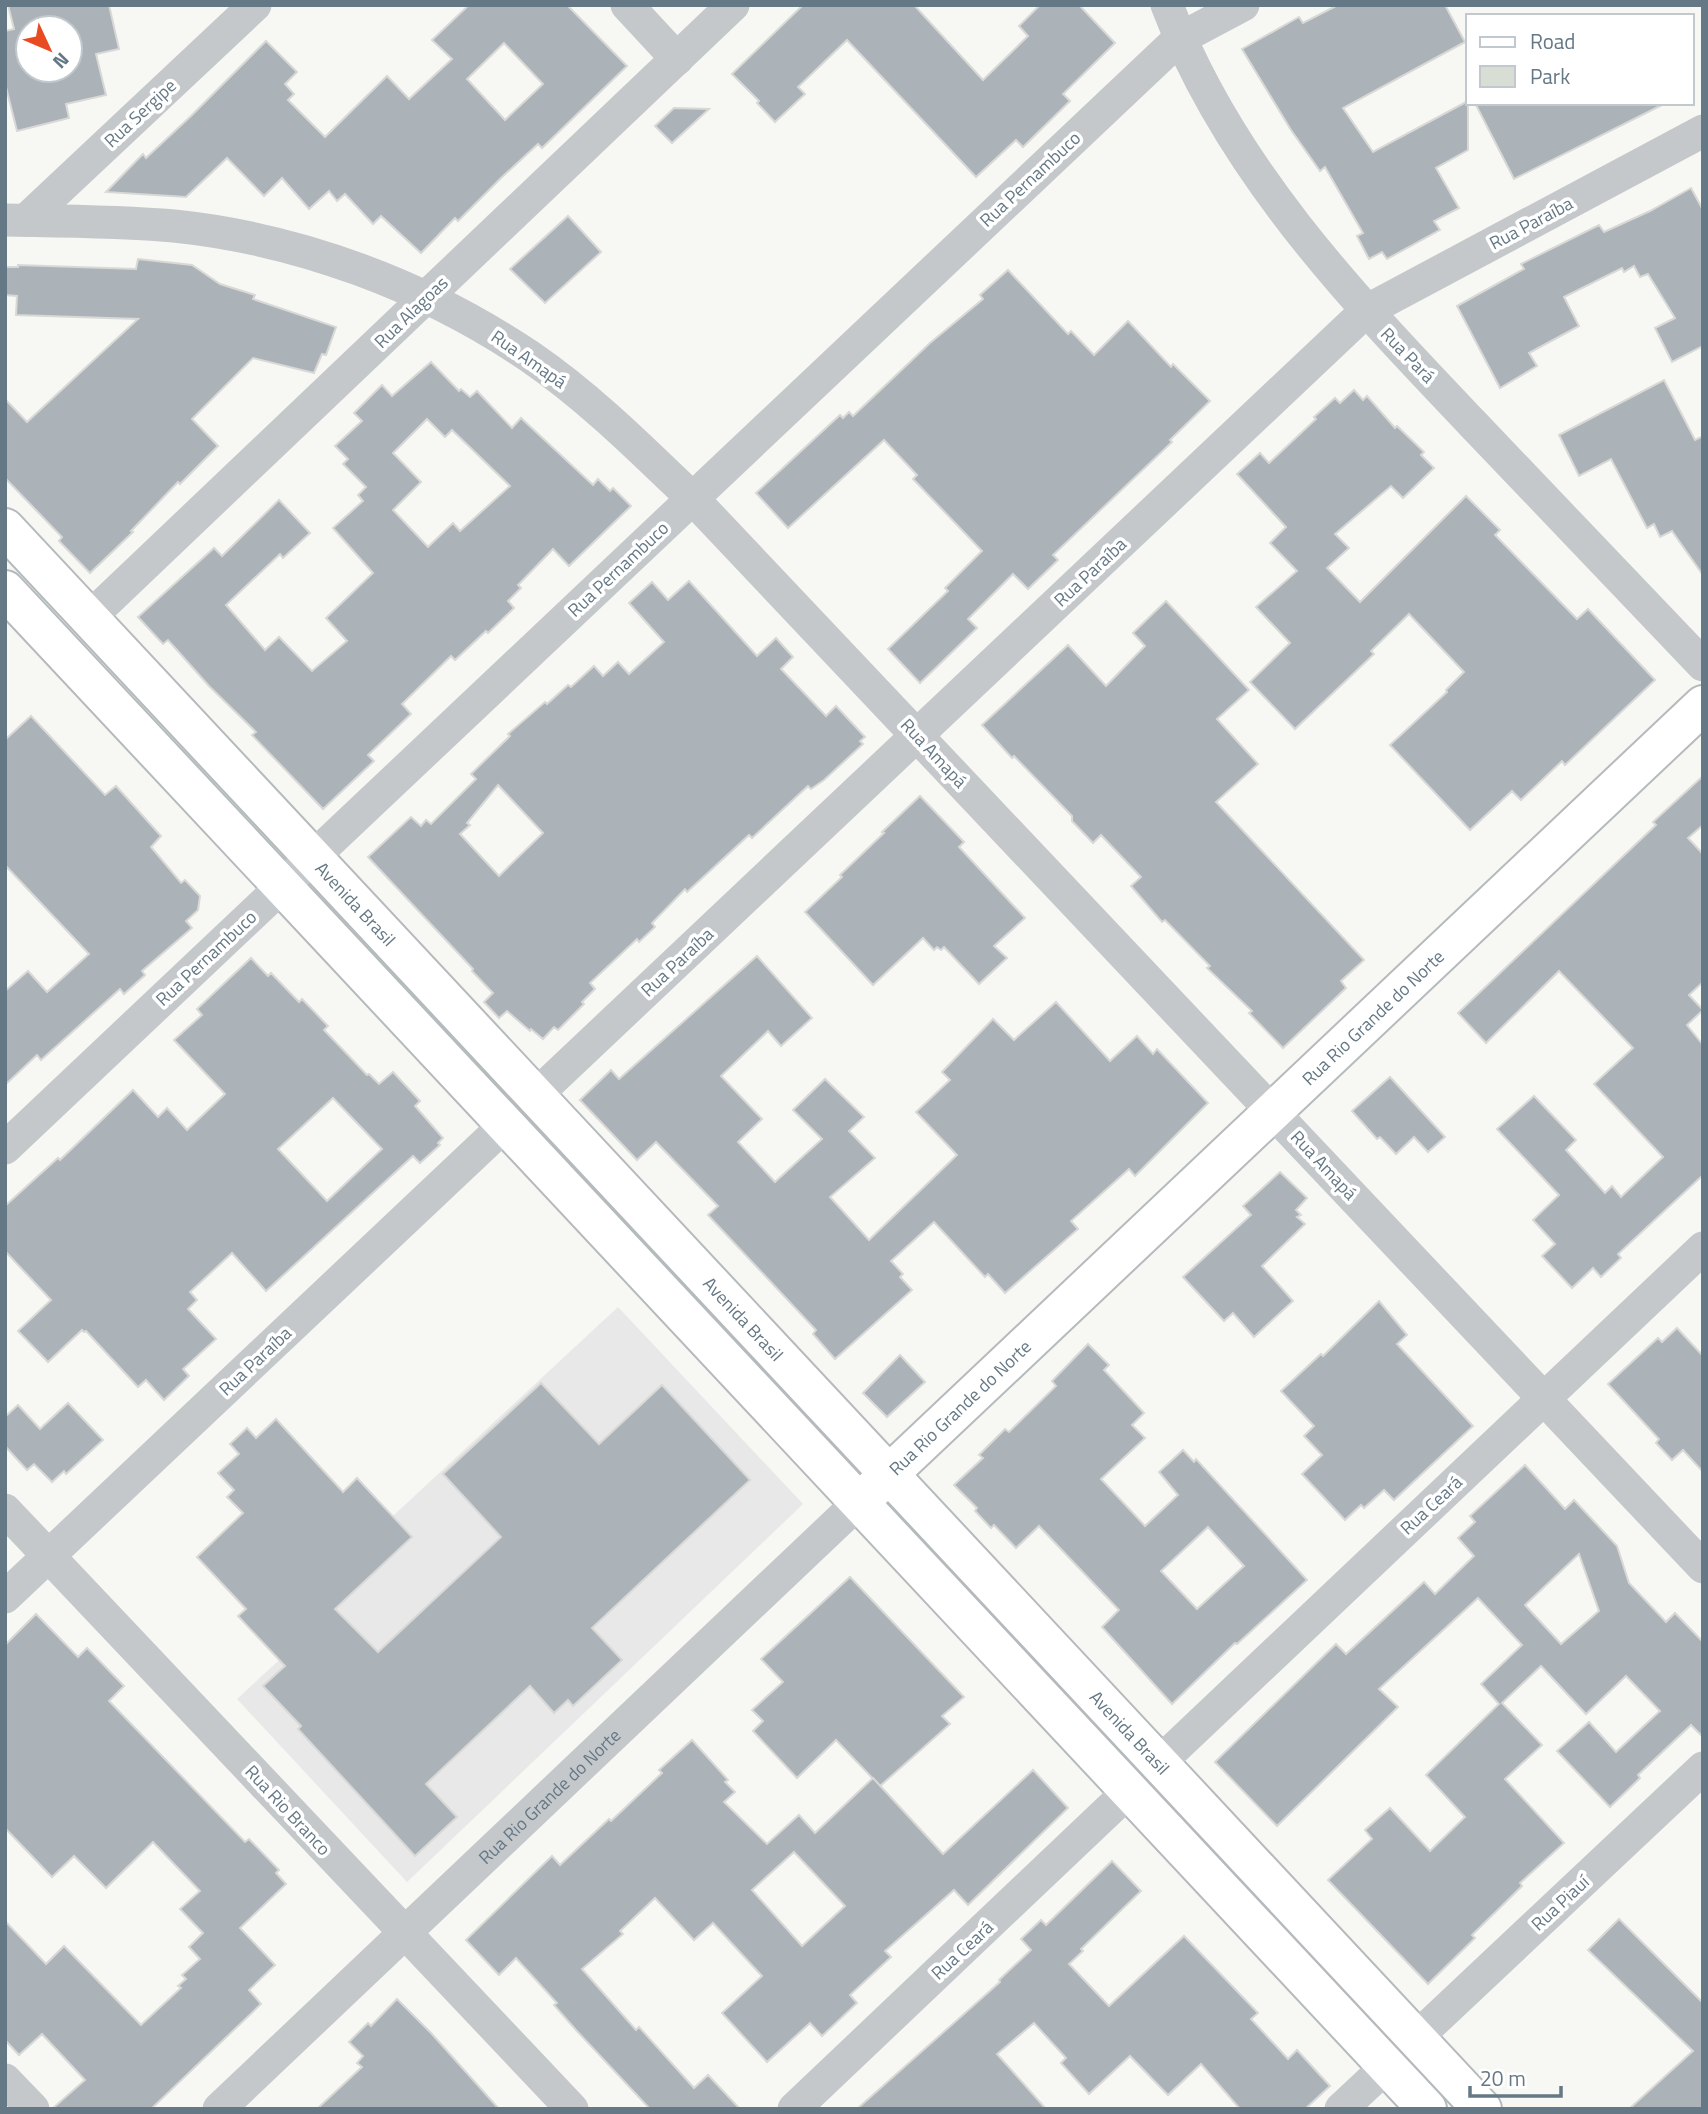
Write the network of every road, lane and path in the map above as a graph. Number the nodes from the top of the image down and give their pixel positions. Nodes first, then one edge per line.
1 (255, 5) edge
2 (627, 5) edge
3 (733, 5) edge
4 (1167, 5) edge
5 (1243, 5) edge
6 (1179, 39) junction
7 (677, 59) junction
8 (1703, 131) edge
9 (15, 220) edge
10 (427, 297) junction
11 (1366, 311) junction
12 (692, 499) junction
13 (5, 528) edge
14 (5, 590) edge
15 (89, 618) junction
16 (1703, 665) edge
17 (1703, 705) edge
18 (917, 736) junction
19 (313, 858) junction
20 (282, 886) junction
21 (536, 1096) junction
22 (1274, 1111) junction
23 (506, 1124) junction
24 (5, 1148) edge
25 (1703, 1248) edge
26 (1543, 1399) junction
27 (889, 1474) junction
28 (859, 1502) junction
29 (5, 1510) edge
30 (49, 1556) junction
31 (1703, 1567) edge
32 (5, 1598) edge
33 (1159, 1763) junction
34 (1703, 1769) edge
35 (1129, 1791) junction
36 (404, 1933) junction
37 (1416, 2038) junction
38 (1387, 2066) junction
39 (5, 2080) edge
40 (33, 2109) edge
41 (219, 2109) edge
42 (572, 2109) edge
43 (794, 2109) edge
44 (1341, 2109) edge
45 (1427, 2109) edge
46 (1482, 2109) edge

1 - 9 street, Rua Sergipe
2 - 7 street
3 - 7 street, Rua Alagoas
4 - 6 street, Rua Pará
5 - 6 street, Rua Pernambuco
6 - 11 street, Rua Pará
6 - 12 street, Rua Pernambuco
7 - 10 street, Rua Alagoas
8 - 11 street, Rua Paraíba
9 - 10 street, Rua Amapá
10 - 12 street, Rua Amapá
10 - 15 street, Rua Alagoas
11 - 16 street, Rua Pará
11 - 18 street, Rua Paraíba
12 - 18 street, Rua Amapá
12 - 19 street, Rua Pernambuco
13 - 15 main road, Avenida Brasil
14 - 20 main road
15 - 19 main road, Avenida Brasil
17 - 22 main road, Rua Rio Grande do Norte
18 - 21 street, Rua Paraíba
18 - 22 street, Rua Amapá
19 - 20 street, Rua Pernambuco
19 - 21 main road, Avenida Brasil
20 - 23 main road
20 - 24 street, Rua Pernambuco
21 - 27 main road, Avenida Brasil
22 - 26 street, Rua Amapá
22 - 27 main road, Rua Rio Grande do Norte
23 - 28 main road
23 - 30 street, Rua Paraíba
25 - 26 street, Rua Ceará
26 - 31 street, Rua Amapá
26 - 33 street, Rua Ceará
27 - 28 main road, Rua Rio Grande do Norte
27 - 33 main road, Avenida Brasil
28 - 35 main road
28 - 36 street, Rua Rio Grande do Norte
29 - 30 street, Rua Rio Branco
30 - 32 street, Rua Paraíba
30 - 36 street, Rua Rio Branco
33 - 37 main road, Avenida Brasil
34 - 37 street, Rua Piauí
35 - 38 main road
35 - 43 street, Rua Ceará
36 - 41 street, Rua Rio Grande do Norte
36 - 42 street, Rua Rio Branco
37 - 46 main road, Avenida Brasil
38 - 44 street
38 - 45 main road
39 - 40 street

